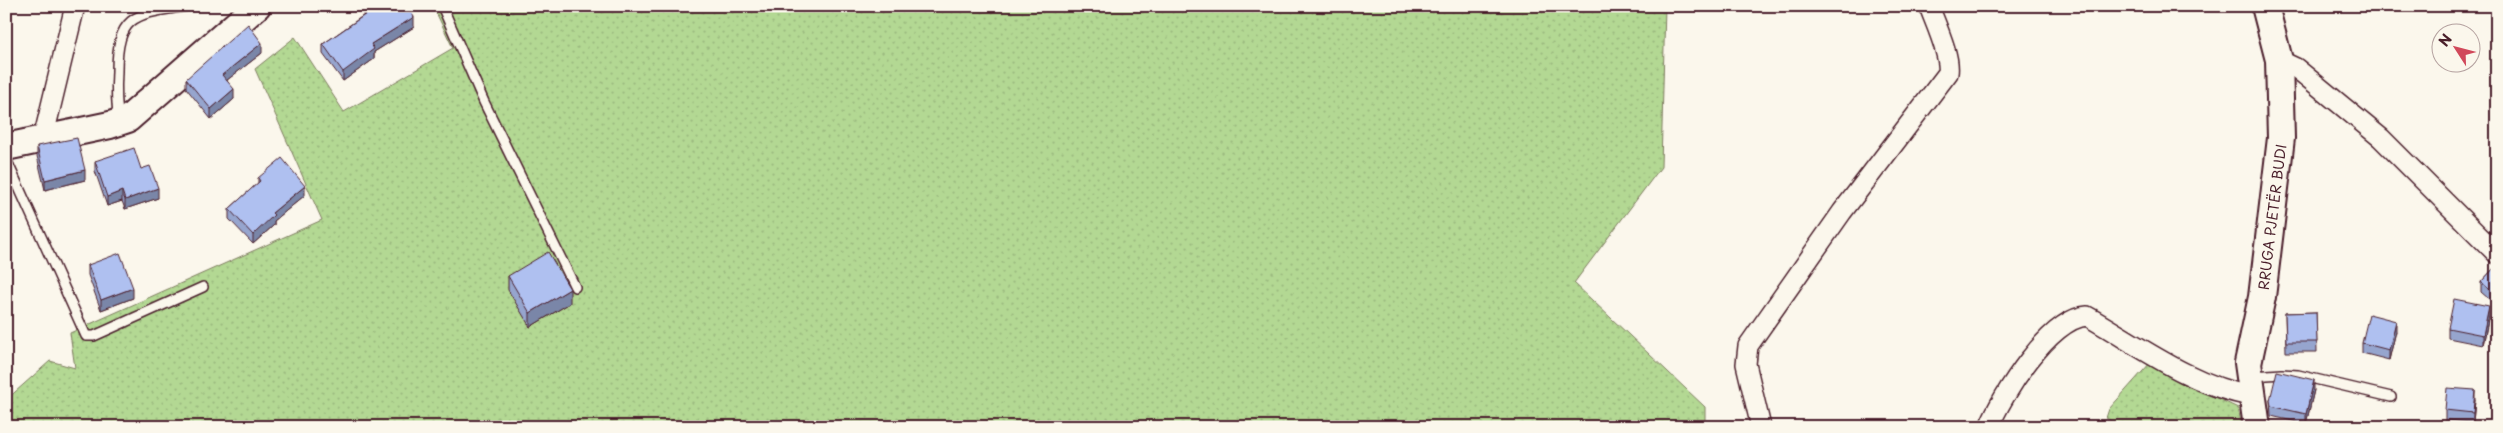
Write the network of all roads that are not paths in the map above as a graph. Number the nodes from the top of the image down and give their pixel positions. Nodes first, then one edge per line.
1 (75, 6) edge
2 (187, 6) edge
3 (258, 6) edge
4 (442, 6) edge
5 (1929, 6) edge
6 (2265, 6) edge
7 (2279, 60) junction
8 (120, 123) junction
9 (43, 139) junction
10 (6, 147) edge
11 (6, 159) edge
12 (2497, 254) edge
13 (203, 287) dead end
14 (575, 287) dead end
15 (2250, 386) junction
16 (2391, 397) dead end
17 (1761, 427) edge
18 (1989, 427) edge
19 (2257, 427) edge

1 - 9 street
2 - 8 lane
3 - 8 main road
4 - 14 lane
5 - 17 street
6 - 7 main road, RRUGA PJETËR BUDI
7 - 12 street
7 - 15 main road, RRUGA PJETËR BUDI
8 - 9 main road
9 - 10 main road
11 - 13 lane
15 - 16 lane
15 - 18 street
15 - 19 main road, RRUGA PJETËR BUDI

